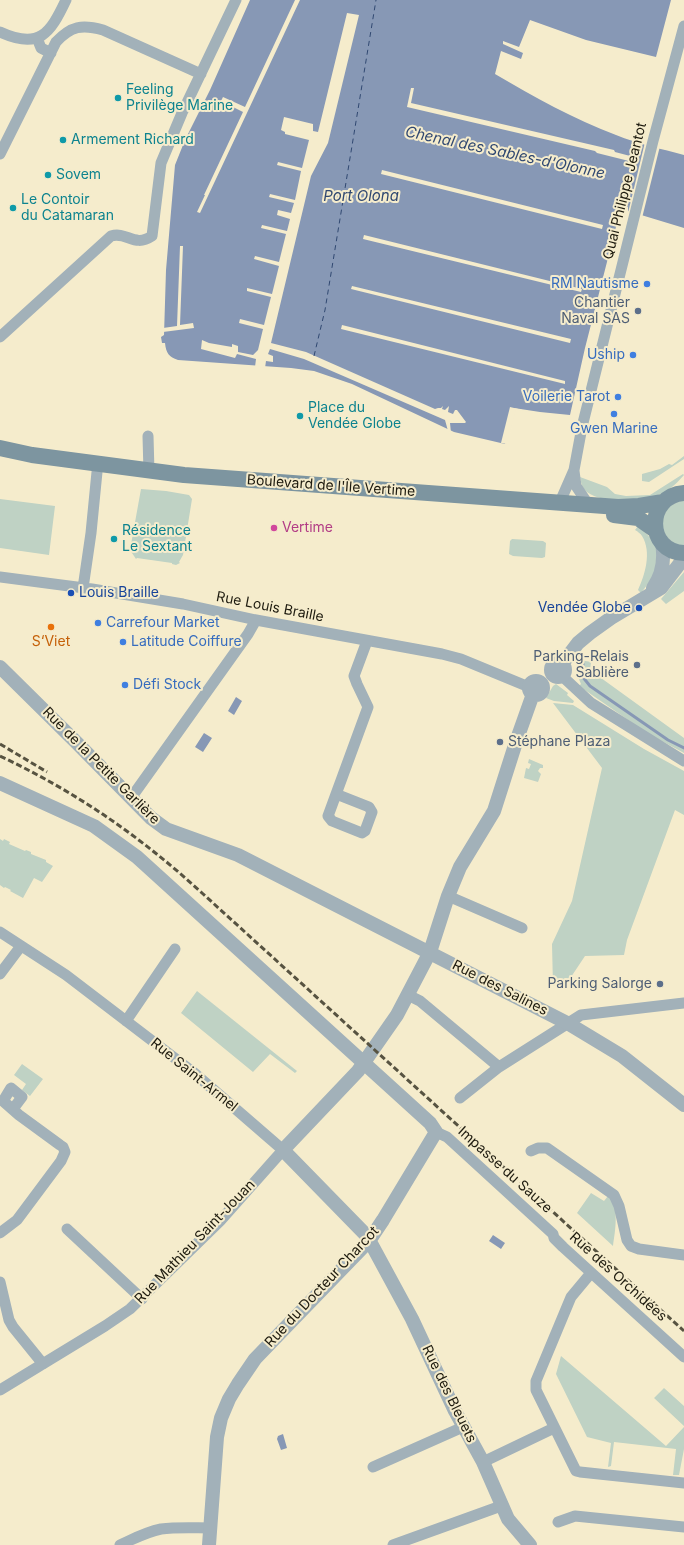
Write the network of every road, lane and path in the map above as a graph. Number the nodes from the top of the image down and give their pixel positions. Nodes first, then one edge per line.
1 (66, 0) edge
2 (236, 0) edge
3 (684, 26) edge
4 (0, 32) edge
5 (37, 38) junction
6 (51, 53) junction
7 (201, 74) junction
8 (1, 151) edge
9 (0, 337) edge
10 (148, 436) dead end
11 (0, 448) edge
12 (0, 456) edge
13 (574, 470) junction
14 (97, 472) junction
15 (149, 472) junction
16 (676, 493) edge
17 (560, 502) junction
18 (588, 504) junction
19 (659, 537) junction
20 (684, 553) edge
21 (684, 558) edge
22 (0, 577) edge
23 (83, 588) junction
24 (649, 595) junction
25 (256, 620) junction
26 (367, 641) junction
27 (0, 667) edge
28 (559, 671) junction
29 (535, 688) junction
30 (684, 761) edge
31 (6, 786) edge
32 (336, 794) dead end
33 (131, 798) junction
34 (448, 896) junction
35 (522, 928) dead end
36 (0, 932) edge
37 (22, 946) junction
38 (175, 949) dead end
39 (430, 952) junction
40 (0, 974) edge
41 (408, 995) junction
42 (684, 1003) edge
43 (126, 1021) junction
44 (569, 1024) junction
45 (364, 1063) junction
46 (499, 1067) junction
47 (460, 1098) dead end
48 (684, 1105) edge
49 (13, 1109) dead end
50 (436, 1132) junction
51 (283, 1150) junction
52 (531, 1151) dead end
53 (68, 1229) dead end
54 (0, 1233) edge
55 (553, 1234) joint
56 (369, 1241) junction
57 (684, 1255) edge
58 (591, 1273) junction
59 (0, 1282) edge
60 (142, 1298) junction
61 (684, 1357) edge
62 (43, 1364) junction
63 (0, 1390) edge
64 (463, 1427) junction
65 (554, 1428) junction
66 (482, 1462) junction
67 (373, 1467) dead end
68 (684, 1483) edge
69 (501, 1506) junction
70 (558, 1522) dead end
71 (684, 1527) edge
72 (211, 1528) junction
73 (410, 1542) edge
74 (120, 1545) edge
75 (209, 1545) edge
76 (393, 1545) edge
77 (530, 1545) edge

1 - 5 street
2 - 7 street
3 - 13 street, Quai Philippe Jeantot
4 - 5 street
5 - 6 street
6 - 7 street
6 - 8 street
7 - 9 street
10 - 15 street
11 - 15 main road, Boulevard de l'Île Vertime
12 - 14 main road, Boulevard de l'Île Vertime
13 - 17 street, Quai Philippe Jeantot
13 - 18 street
14 - 19 main road, Boulevard de l'Île Vertime
14 - 23 street
15 - 17 main road, Boulevard de l'Île Vertime
16 - 18 main road, Boulevard de l'Île Vertime
16 - 19 main road
17 - 18 main road, Boulevard de l'Île Vertime
19 - 20 main road, Boulevard de l'Île Vertime
19 - 24 street
21 - 24 street
22 - 23 street, Rue Louis Braille
23 - 25 street, Rue Louis Braille
24 - 28 street
25 - 26 street, Rue Louis Braille
25 - 33 street
26 - 29 street, Rue Louis Braille
26 - 32 street
27 - 33 street, Rue de la Petite Garlière
28 - 29 street
28 - 30 street
29 - 34 street
31 - 45 street
33 - 39 street, Rue de la Petite Garlière
34 - 35 street
34 - 39 street
36 - 37 street, Rue Saint-Armel
37 - 40 street
37 - 43 street, Rue Saint-Armel
38 - 43 street
39 - 41 street
39 - 44 street, Rue des Salines
41 - 45 street
41 - 46 street
42 - 44 street
43 - 51 street, Rue Saint-Armel
44 - 46 street
44 - 48 street, Rue des Salines
45 - 50 street
45 - 51 street, Rue Mathieu Saint-Jouan
46 - 47 street
49 - 54 street
50 - 55 street, Impasse du Sauze
50 - 56 street, Rue du Docteur Charcot
51 - 56 street, Rue Saint-Armel
51 - 60 street, Rue Mathieu Saint-Jouan
52 - 57 street
53 - 60 street
55 - 58 street, Rue des Orchidées
56 - 64 street, Rue des Bleuets
56 - 72 street, Rue du Docteur Charcot
58 - 61 street, Rue des Orchidées
58 - 65 street
59 - 62 street
60 - 62 street, Rue Mathieu Saint-Jouan
62 - 63 street, Rue Mathieu Saint-Jouan
64 - 66 street, Rue des Bleuets
64 - 67 street
65 - 66 street
65 - 68 street
66 - 69 street, Rue des Bleuets
69 - 73 street
69 - 77 street, Rue des Bleuets
70 - 71 street
72 - 74 street
72 - 75 street, Rue du Docteur Charcot
73 - 76 street

